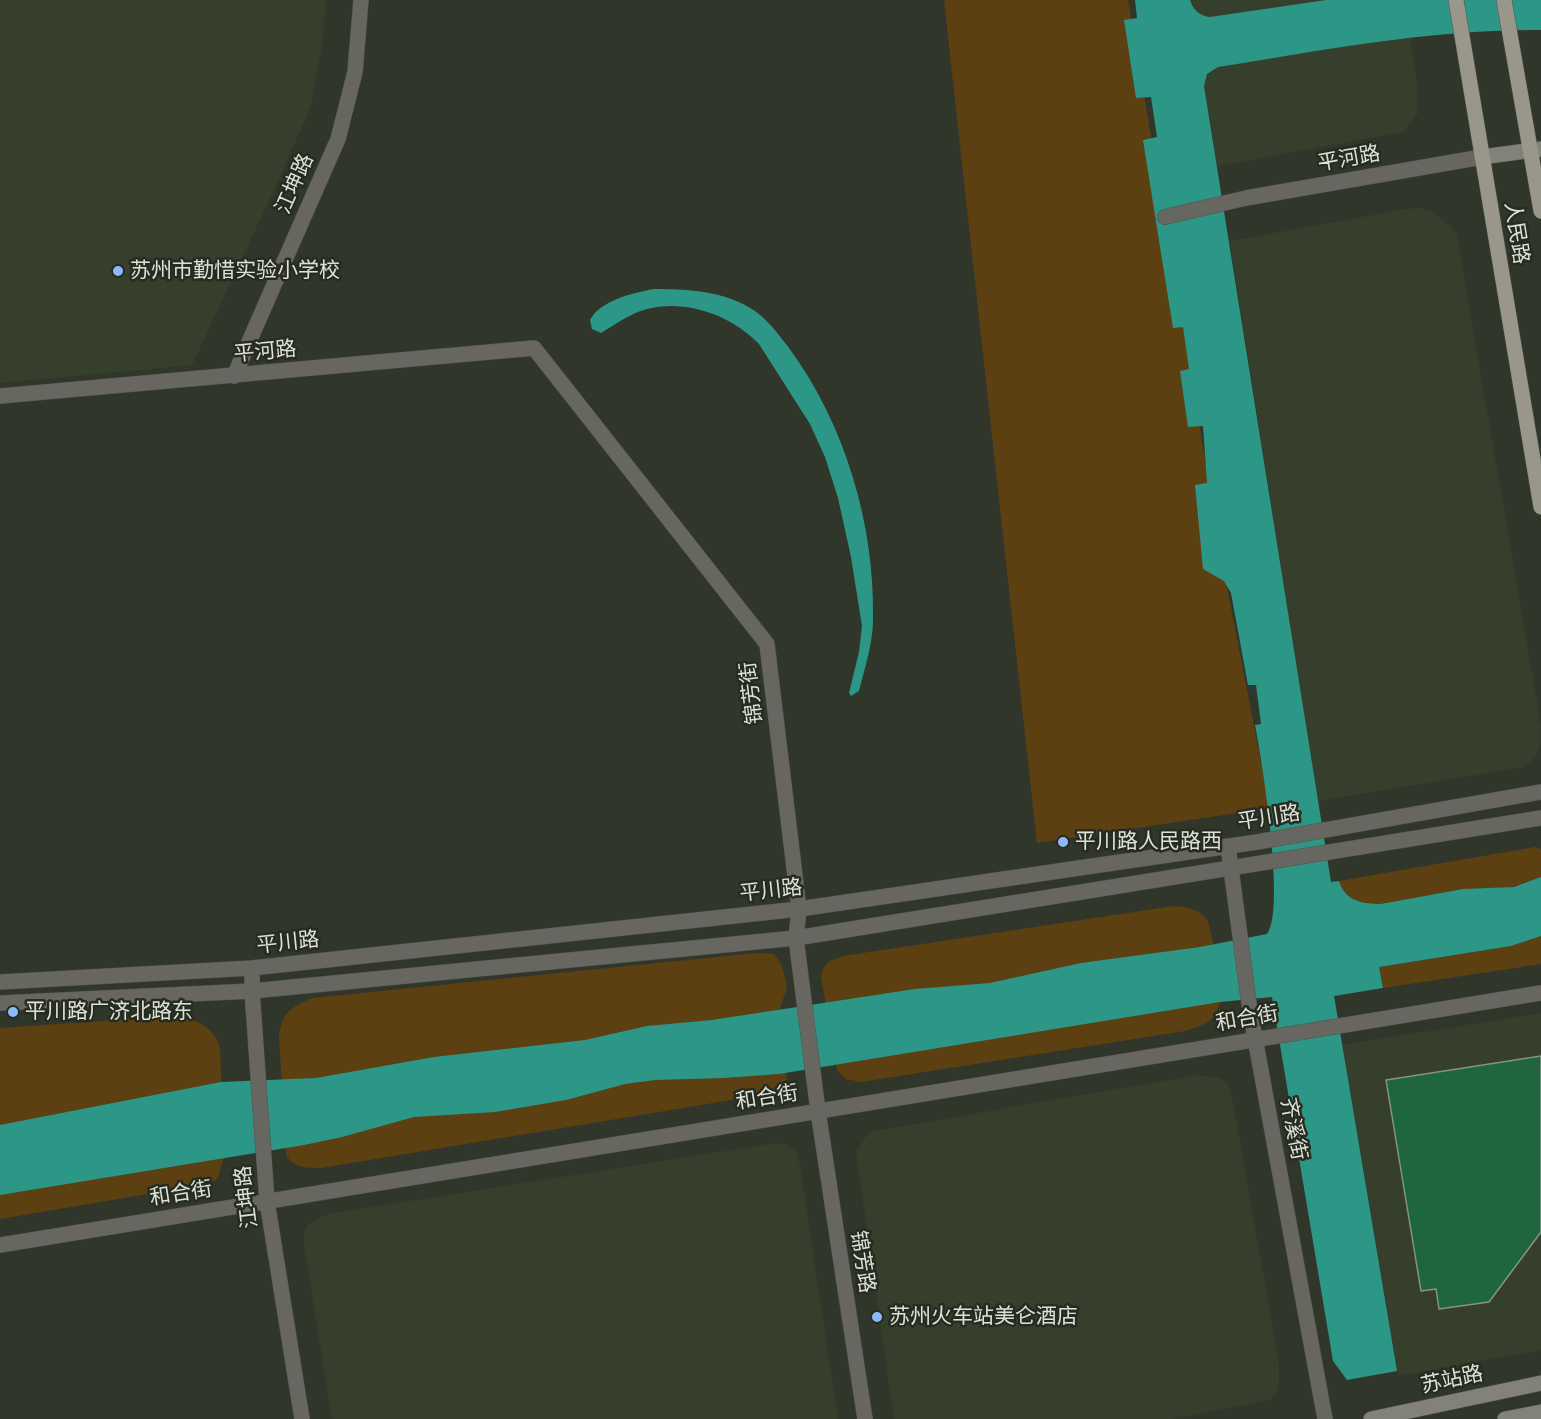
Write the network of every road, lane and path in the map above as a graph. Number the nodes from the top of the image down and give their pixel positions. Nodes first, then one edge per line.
1 (361, 0) edge
2 (1456, 0) edge
3 (1504, 0) edge
4 (1536, 150) edge
5 (1482, 157) junction
6 (1541, 211) edge
7 (1165, 217) dead end
8 (534, 348) joint
9 (234, 376) junction
10 (0, 396) edge
11 (1541, 507) edge
12 (1541, 792) edge
13 (1541, 818) edge
14 (1228, 846) junction
15 (1230, 869) junction
16 (799, 909) junction
17 (796, 938) junction
18 (252, 968) junction
19 (0, 982) edge
20 (252, 991) junction
21 (1541, 993) edge
22 (0, 1003) edge
23 (1255, 1040) junction
24 (818, 1111) junction
25 (267, 1201) junction
26 (0, 1245) edge
27 (1541, 1383) edge
28 (1541, 1412) edge
29 (302, 1419) edge
30 (865, 1419) edge
31 (1325, 1419) edge
32 (1371, 1419) edge
33 (1505, 1419) edge

1 - 9 street, 江坤路
2 - 5 main road, 人民路
3 - 4 main road, 人民路
4 - 5 main road, 平河路
4 - 6 main road, 人民路
5 - 7 street, 平河路
5 - 11 main road, 人民路
8 - 9 street, 平河路
8 - 16 street, 锦芳街
9 - 10 street, 平河路
12 - 14 street, 平川路
13 - 15 street
14 - 15 street, 齐溪街
14 - 16 street, 平川路
15 - 17 street
15 - 23 street, 齐溪街
16 - 17 street, 锦芳街
16 - 18 street, 平川路
17 - 20 street
17 - 24 street, 锦芳街
18 - 19 street, 平川路
18 - 20 street, 江坤路
20 - 22 street
20 - 25 street, 江坤路
21 - 23 street, 和合街
23 - 24 street, 和合街
23 - 31 street, 齐溪街
24 - 25 street, 和合街
24 - 30 street, 锦芳路
25 - 26 street, 和合街
25 - 29 street, 江坤路
27 - 32 main road, 苏站路
28 - 33 main road

